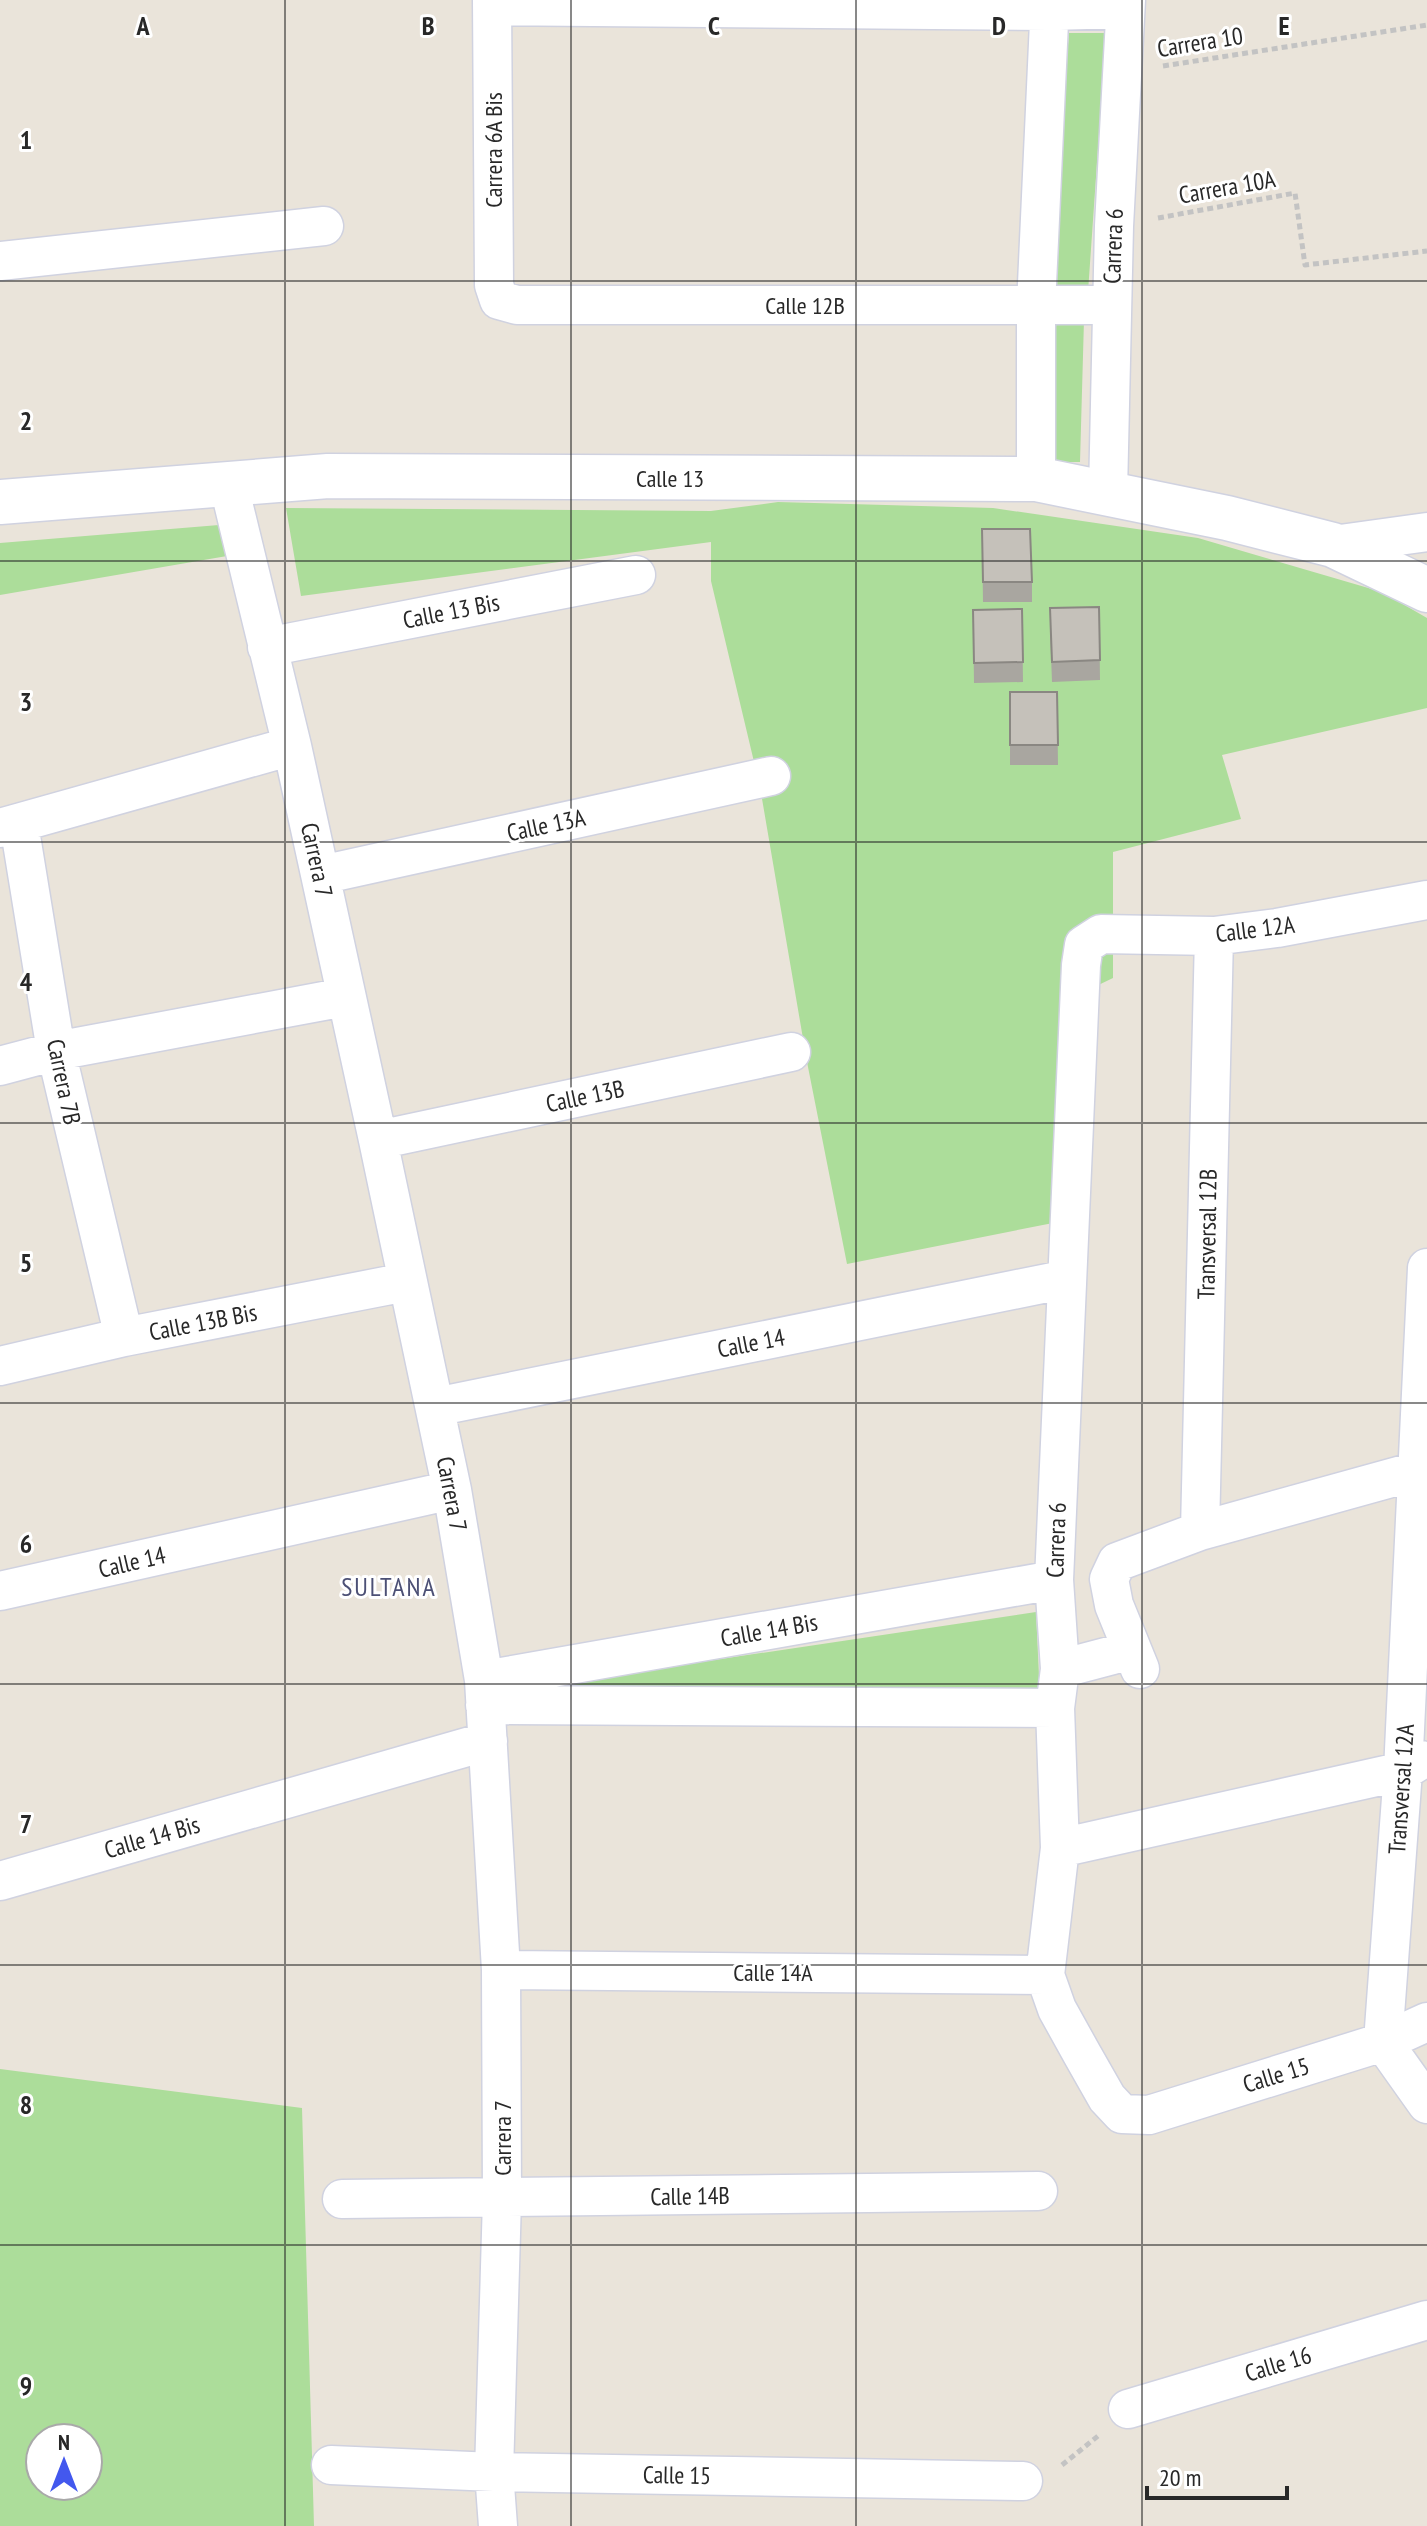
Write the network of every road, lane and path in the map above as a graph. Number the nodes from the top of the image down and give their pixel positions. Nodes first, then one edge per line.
1 (492, 3) edge
2 (1126, 5) edge
3 (1049, 6) edge
4 (1427, 25) edge
5 (1121, 73) junction
6 (324, 226) dead end
7 (1114, 226) junction
8 (1427, 251) edge
9 (0, 261) edge
10 (499, 300) joint
11 (1111, 305) junction
12 (1036, 306) junction
13 (1036, 479) junction
14 (228, 482) junction
15 (1108, 493) junction
16 (0, 502) edge
17 (1427, 532) edge
18 (1333, 545) junction
19 (636, 575) dead end
20 (1427, 590) edge
21 (267, 647) junction
22 (292, 746) junction
23 (771, 776) dead end
24 (10, 826) edge
25 (321, 875) junction
26 (1427, 900) edge
27 (1214, 936) junction
28 (1084, 945) joint
29 (345, 997) junction
30 (56, 1051) junction
31 (791, 1052) dead end
32 (0, 1066) edge
33 (378, 1140) junction
34 (1427, 1268) edge
35 (1067, 1279) junction
36 (406, 1282) junction
37 (124, 1337) junction
38 (0, 1366) edge
39 (435, 1407) junction
40 (1422, 1470) edge
41 (452, 1490) junction
42 (1200, 1531) junction
43 (1054, 1580) junction
44 (0, 1591) edge
45 (1060, 1669) junction
46 (1055, 1708) junction
47 (486, 1709) junction
48 (1415, 1764) edge
49 (1060, 1848) junction
50 (0, 1881) edge
51 (501, 1970) junction
52 (1045, 1975) junction
53 (1427, 2022) edge
54 (1383, 2042) junction
55 (1427, 2104) edge
56 (1122, 2114) joint
57 (1038, 2191) dead end
58 (342, 2199) dead end
59 (502, 2199) junction
60 (1427, 2320) edge
61 (1128, 2409) joint
62 (331, 2465) dead end
63 (494, 2472) junction
64 (1023, 2481) joint
65 (498, 2526) edge

1 - 3 street
1 - 10 street, Carrera 6A Bis
2 - 3 street
2 - 5 street, Carrera 6
3 - 12 street
4 - 5 path, Carrera 10
5 - 7 street, Carrera 6
6 - 9 street
7 - 8 path, Carrera 10A
7 - 11 street, Carrera 6
10 - 12 street, Calle 12B
11 - 12 street, Calle 12B
11 - 15 street, Carrera 6
12 - 13 street
13 - 14 main road, Calle 13
13 - 15 main road, Calle 13
14 - 16 main road, Calle 13
14 - 21 street, Carrera 7
15 - 18 main road, Calle 13
17 - 18 street, Calle 13
18 - 20 main road, Calle 13
19 - 21 street, Calle 13 Bis
21 - 22 street, Carrera 7
22 - 24 street
22 - 25 street, Carrera 7
23 - 25 street, Calle 13A
24 - 30 street, Carrera 7B
25 - 29 street, Carrera 7
26 - 27 street, Calle 12A
27 - 28 street, Calle 12A
27 - 42 street, Transversal 12B
28 - 35 street, Carrera 6
29 - 30 street
29 - 33 street, Carrera 7
30 - 32 street
30 - 37 street, Carrera 7B
31 - 33 street, Calle 13B
33 - 36 street, Carrera 7
34 - 40 street, Transversal 12A
35 - 39 street, Calle 14
35 - 43 street, Carrera 6
36 - 37 street, Calle 13B Bis
36 - 39 street, Carrera 7
37 - 38 street, Calle 13B Bis
39 - 41 street, Carrera 7
40 - 42 street
40 - 48 street, Transversal 12A
41 - 44 street, Calle 14
41 - 47 street, Carrera 7
42 - 45 street
43 - 45 street, Carrera 6
43 - 47 street, Calle 14 Bis
45 - 46 street, Carrera 6
46 - 47 street
46 - 49 street, Carrera 6
47 - 50 street, Calle 14 Bis
47 - 51 street, Carrera 7
48 - 49 street
48 - 54 street, Transversal 12A
49 - 52 street, Carrera 6
51 - 52 street, Calle 14A
51 - 59 street, Carrera 7
52 - 56 street, Carrera 6
53 - 54 street, Calle 15
54 - 55 street
54 - 56 street, Calle 15
57 - 59 street, Calle 14B
58 - 59 street, Calle 14B
59 - 63 street, Carrera 7
60 - 61 street, Calle 16
61 - 64 path
62 - 63 street, Calle 15
63 - 64 street, Calle 15
63 - 65 street, Carrera 7

